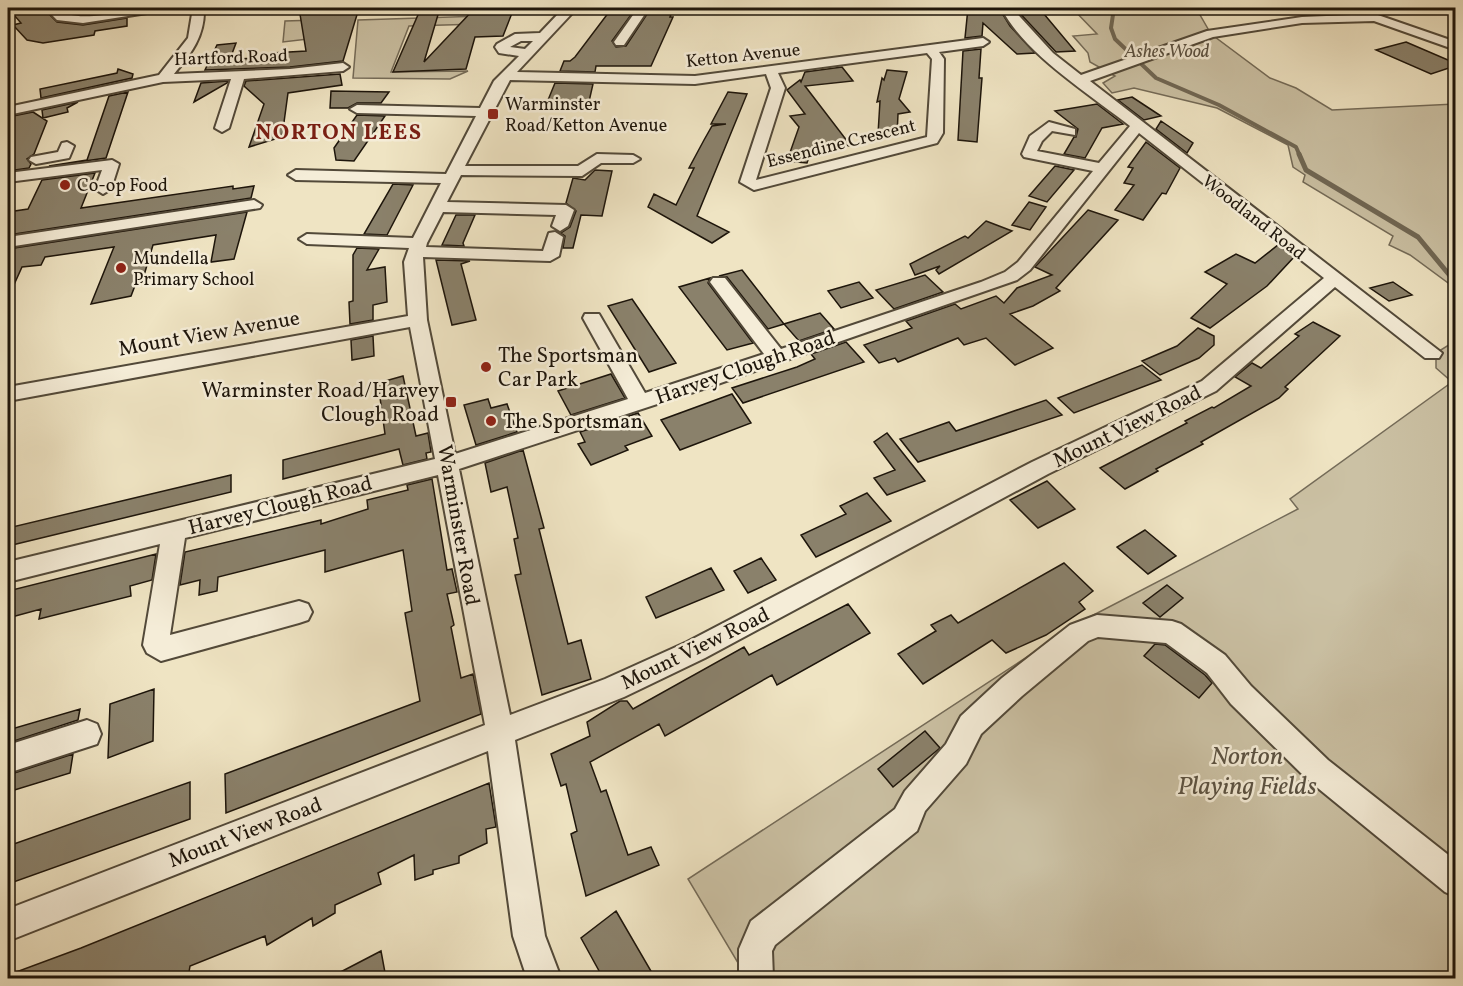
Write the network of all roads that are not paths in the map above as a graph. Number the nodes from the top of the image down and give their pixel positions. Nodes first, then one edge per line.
1 (51, 8) edge
2 (160, 8) edge
3 (198, 8) edge
4 (643, 8) edge
5 (1006, 8) edge
6 (570, 9) edge
7 (529, 10) dead end
8 (1247, 16) dead end
9 (1211, 34) junction
10 (1436, 38) junction
11 (620, 42) dead end
12 (983, 42) dead end
13 (1419, 42) dead end
14 (1455, 46) edge
15 (930, 49) junction
16 (343, 67) dead end
17 (771, 71) junction
18 (240, 73) junction
19 (505, 76) junction
20 (163, 78) junction
21 (1078, 79) junction
22 (357, 109) dead end
23 (8, 111) edge
24 (480, 119) junction
25 (1138, 125) junction
26 (454, 126) dead end
27 (222, 128) dead end
28 (1070, 132) dead end
29 (67, 146) dead end
30 (633, 159) dead end
31 (8, 164) edge
32 (1104, 169) junction
33 (453, 174) junction
34 (296, 175) dead end
35 (8, 178) edge
36 (103, 189) dead end
37 (254, 205) dead end
38 (436, 207) junction
39 (307, 239) dead end
40 (8, 243) edge
41 (417, 248) junction
42 (1333, 279) junction
43 (718, 282) dead end
44 (592, 318) dead end
45 (418, 320) junction
46 (1432, 353) dead end
47 (776, 356) junction
48 (8, 394) edge
49 (640, 402) junction
50 (448, 464) junction
51 (174, 531) junction
52 (8, 572) edge
53 (298, 612) dead end
54 (500, 733) junction
55 (87, 734) dead end
56 (8, 759) edge
57 (1455, 881) edge
58 (8, 925) edge
59 (544, 978) edge
60 (756, 978) edge

1 - 2 street
3 - 20 street
4 - 11 street
5 - 21 street, Woodland Road
6 - 7 street
6 - 19 street, Warminster Road
8 - 9 street
9 - 10 street
9 - 21 street
10 - 13 street
10 - 14 street
12 - 15 street, Ketton Avenue
15 - 17 street, Ketton Avenue
15 - 17 street, Essendine Crescent
16 - 18 street, Hartford Road
17 - 19 street, Ketton Avenue
18 - 20 street, Hartford Road
18 - 27 street
19 - 24 street, Warminster Road
20 - 23 street, Hartford Road
21 - 25 street, Woodland Road
22 - 24 street
24 - 26 street
24 - 33 street, Warminster Road
25 - 32 street, Harvey Clough Road
25 - 42 street, Woodland Road
28 - 32 street
29 - 31 street
30 - 33 street
32 - 47 street, Harvey Clough Road
33 - 34 street
33 - 38 street, Warminster Road
35 - 36 street
37 - 40 street
38 - 41 street, Warminster Road
38 - 41 street
39 - 41 street
41 - 45 street, Warminster Road
42 - 46 street, Woodland Road
42 - 54 street, Mount View Road
43 - 47 street
44 - 49 street
45 - 48 street, Mount View Avenue
45 - 50 street, Warminster Road
47 - 49 street, Harvey Clough Road
49 - 50 street, Harvey Clough Road
50 - 51 street, Harvey Clough Road
50 - 54 street, Warminster Road
51 - 52 street, Harvey Clough Road
51 - 53 street
54 - 58 street, Mount View Road
54 - 59 street, Warminster Road
55 - 56 street
57 - 60 street

